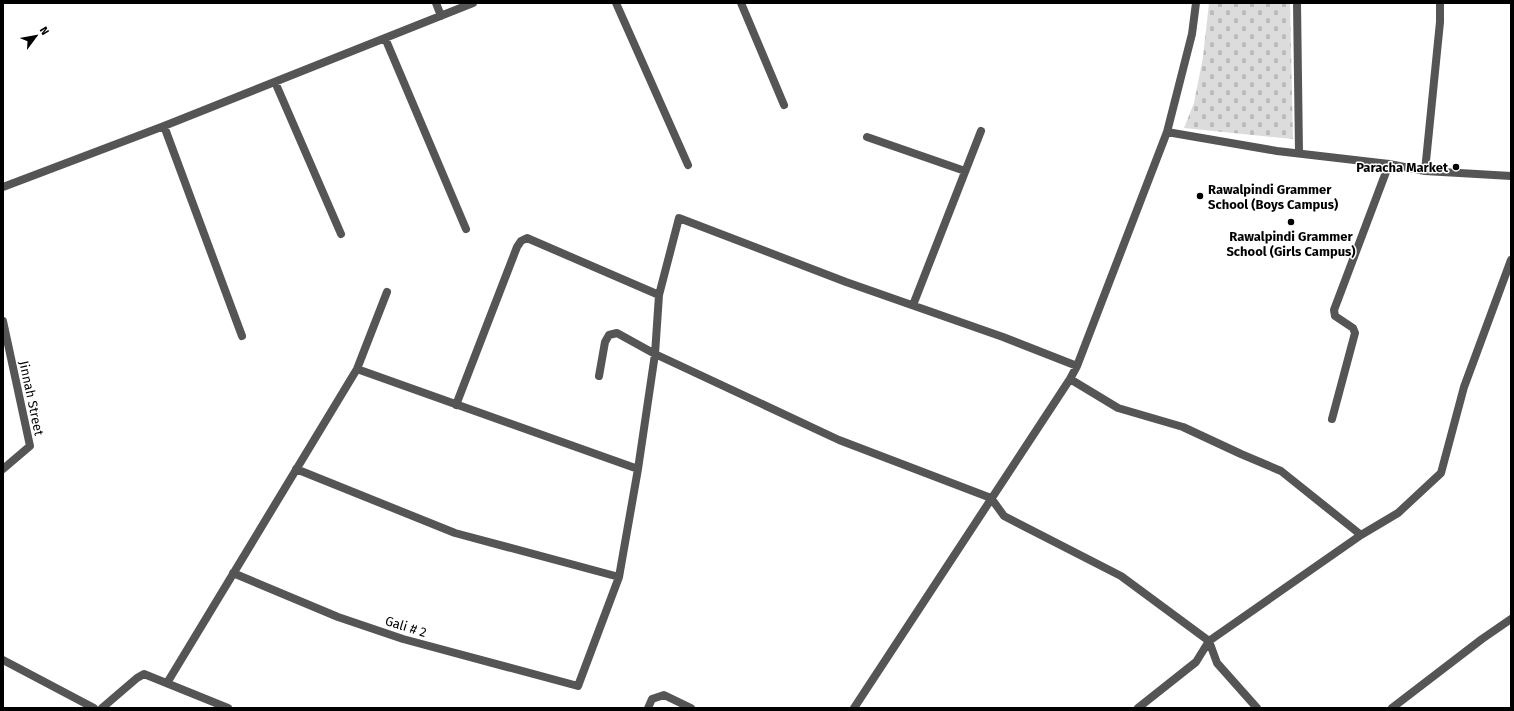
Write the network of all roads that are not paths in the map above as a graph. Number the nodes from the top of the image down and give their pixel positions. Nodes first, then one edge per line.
1 (436, 3) edge
2 (473, 3) edge
3 (616, 3) edge
4 (741, 3) edge
5 (1196, 3) edge
6 (1297, 3) edge
7 (1440, 3) edge
8 (441, 16) junction
9 (385, 38) junction
10 (275, 82) junction
11 (784, 105) dead end
12 (164, 126) junction
13 (981, 131) dead end
14 (1166, 132) junction
15 (867, 137) dead end
16 (1299, 153) junction
17 (1389, 164) junction
18 (688, 165) dead end
19 (965, 171) junction
20 (1425, 171) junction
21 (1511, 176) edge
22 (3, 188) edge
23 (466, 229) dead end
24 (340, 234) dead end
25 (1511, 260) edge
26 (387, 292) dead end
27 (659, 295) junction
28 (913, 306) junction
29 (3, 321) edge
30 (242, 336) dead end
31 (655, 354) junction
32 (1077, 366) junction
33 (357, 369) junction
34 (599, 376) dead end
35 (1070, 379) junction
36 (456, 405) junction
37 (1332, 419) dead end
38 (3, 469) edge
39 (296, 469) junction
40 (638, 469) junction
41 (991, 498) junction
42 (1361, 535) junction
43 (234, 573) junction
44 (619, 577) junction
45 (1511, 619) edge
46 (1209, 640) junction
47 (3, 660) edge
48 (168, 683) junction
49 (94, 708) edge
50 (102, 708) edge
51 (228, 708) edge
52 (648, 708) edge
53 (691, 708) edge
54 (854, 708) edge
55 (1138, 708) edge
56 (1257, 708) edge
57 (1392, 708) edge

1 - 8 street
2 - 8 street
3 - 18 street
4 - 11 street
5 - 14 street
6 - 16 street
7 - 20 street
8 - 9 street
9 - 10 street
9 - 23 street
10 - 12 street
10 - 24 street
12 - 22 street
12 - 30 street
13 - 19 street
14 - 16 street
14 - 32 street
15 - 19 street
16 - 17 street
17 - 20 street
17 - 37 street
19 - 28 street
20 - 21 street
25 - 42 street
26 - 33 street
27 - 28 street
27 - 31 street
27 - 36 street
28 - 32 street
29 - 38 street, Jinnah Street
31 - 34 street
31 - 40 street
31 - 41 street
32 - 35 street
33 - 36 street
33 - 39 street
35 - 41 street
35 - 42 street
36 - 40 street
39 - 43 street
39 - 44 street
40 - 44 street
41 - 46 street
41 - 54 street
42 - 46 street
43 - 44 street, Gali # 2
43 - 48 street
45 - 57 street
46 - 55 street
46 - 56 street
47 - 49 street
48 - 50 street
48 - 51 street
52 - 53 street

